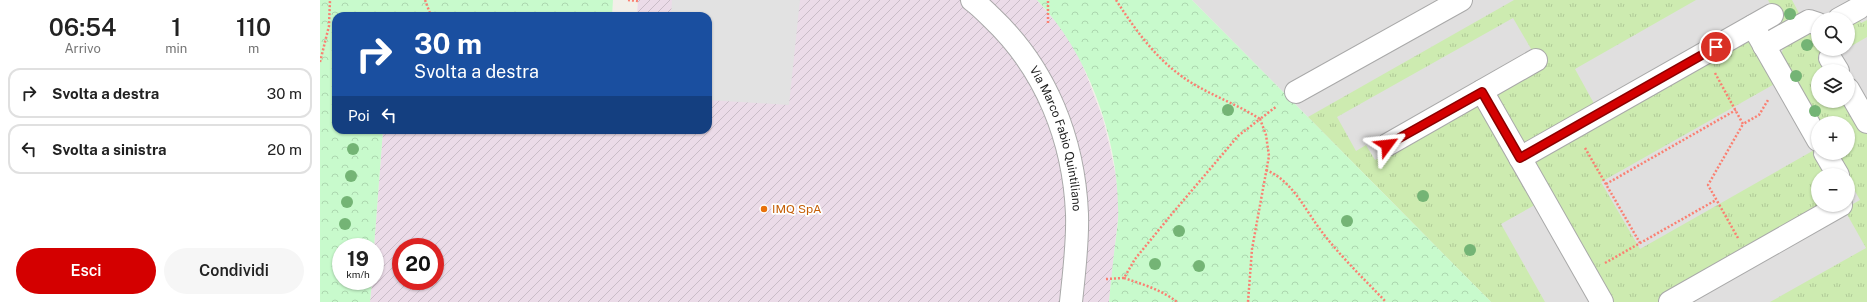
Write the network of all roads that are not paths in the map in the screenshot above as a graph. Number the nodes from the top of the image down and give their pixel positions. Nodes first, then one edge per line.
1 (972, 0) edge
2 (1461, 0) edge
3 (1866, 0) edge
4 (1851, 12) edge
5 (1772, 15) dead end
6 (1811, 22) edge
7 (1753, 26) junction
8 (1764, 46) junction
9 (1536, 60) dead end
10 (1296, 92) road end
11 (1482, 92) junction
12 (1855, 101) edge
13 (1867, 122) edge
14 (1811, 128) edge
15 (1387, 145) dead end
16 (1520, 158) junction
17 (1829, 212) edge
18 (1071, 302) edge
19 (1602, 302) edge
20 (1670, 302) edge

1 - 18 street, Via Marco Fabio Quintiliano
2 - 10 street
3 - 4 street
5 - 7 street
6 - 8 street
7 - 8 street
7 - 16 street
8 - 14 street
9 - 11 street
11 - 15 street
11 - 16 street
12 - 13 street
16 - 19 street
17 - 20 street

